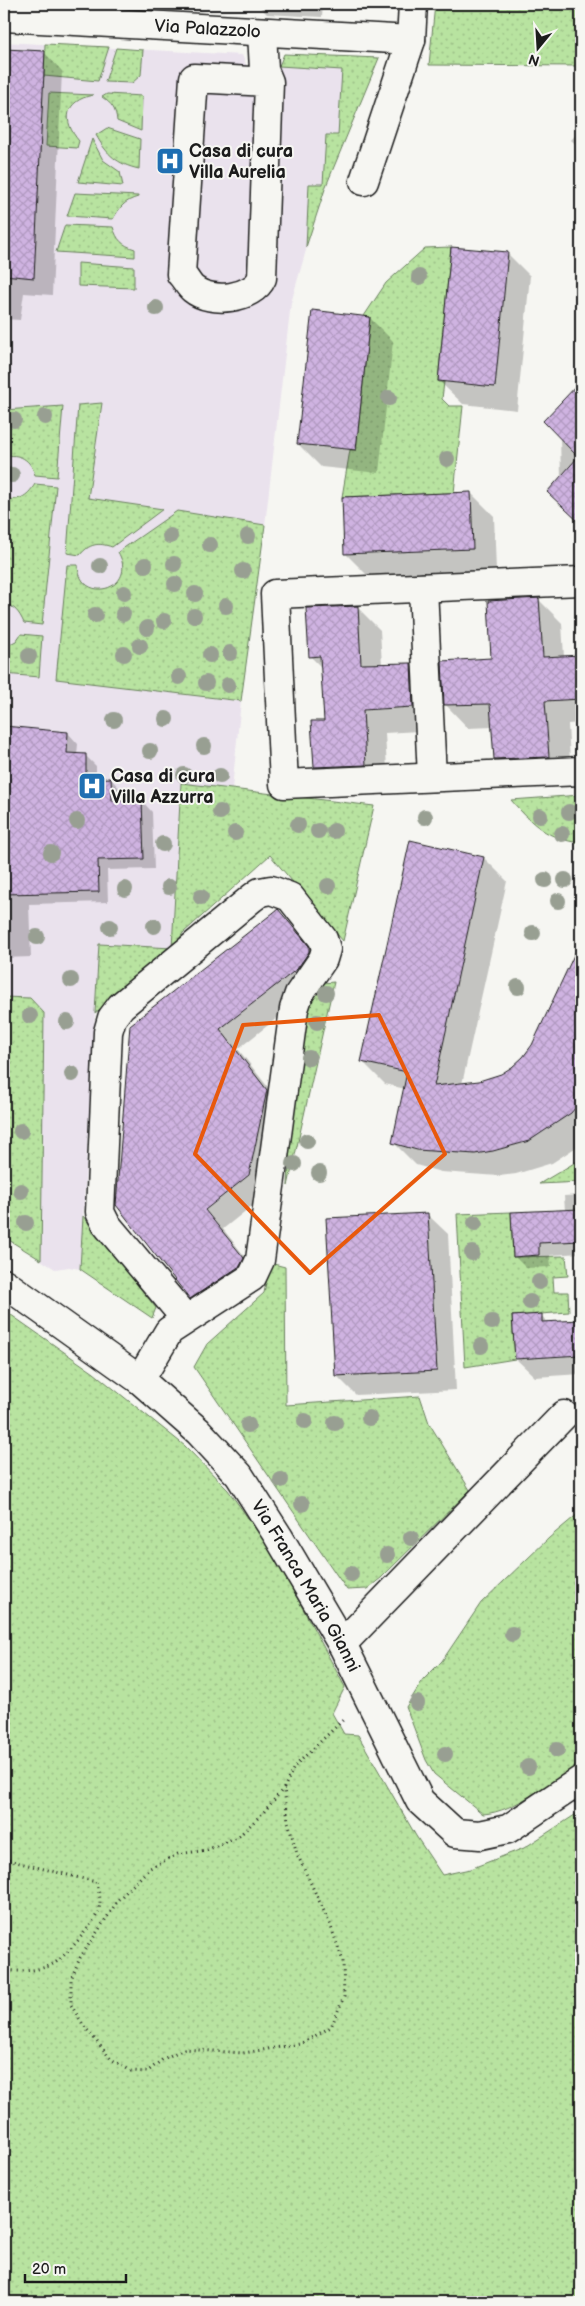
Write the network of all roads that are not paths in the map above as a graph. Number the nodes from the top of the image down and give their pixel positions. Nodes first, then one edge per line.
1 (413, 4) edge
2 (4, 17) edge
3 (262, 32) junction
4 (411, 40) junction
5 (269, 82) junction
6 (364, 181) dead end
7 (581, 581) edge
8 (423, 588) junction
9 (581, 771) edge
10 (432, 777) junction
11 (4, 1283) edge
12 (186, 1319) junction
13 (140, 1380) junction
14 (564, 1415) dead end
15 (342, 1644) junction
16 (581, 1780) edge

1 - 4 street
2 - 3 street, Via Palazzolo
3 - 4 street, Via Palazzolo
3 - 5 street
4 - 6 street
5 - 5 street
7 - 8 street
8 - 10 street
8 - 10 street
9 - 10 street
11 - 13 street, Via Franca Maria Gianni
12 - 12 street
12 - 13 street
13 - 15 street, Via Franca Maria Gianni
14 - 15 street
15 - 16 street, Via Franca Maria Gianni

